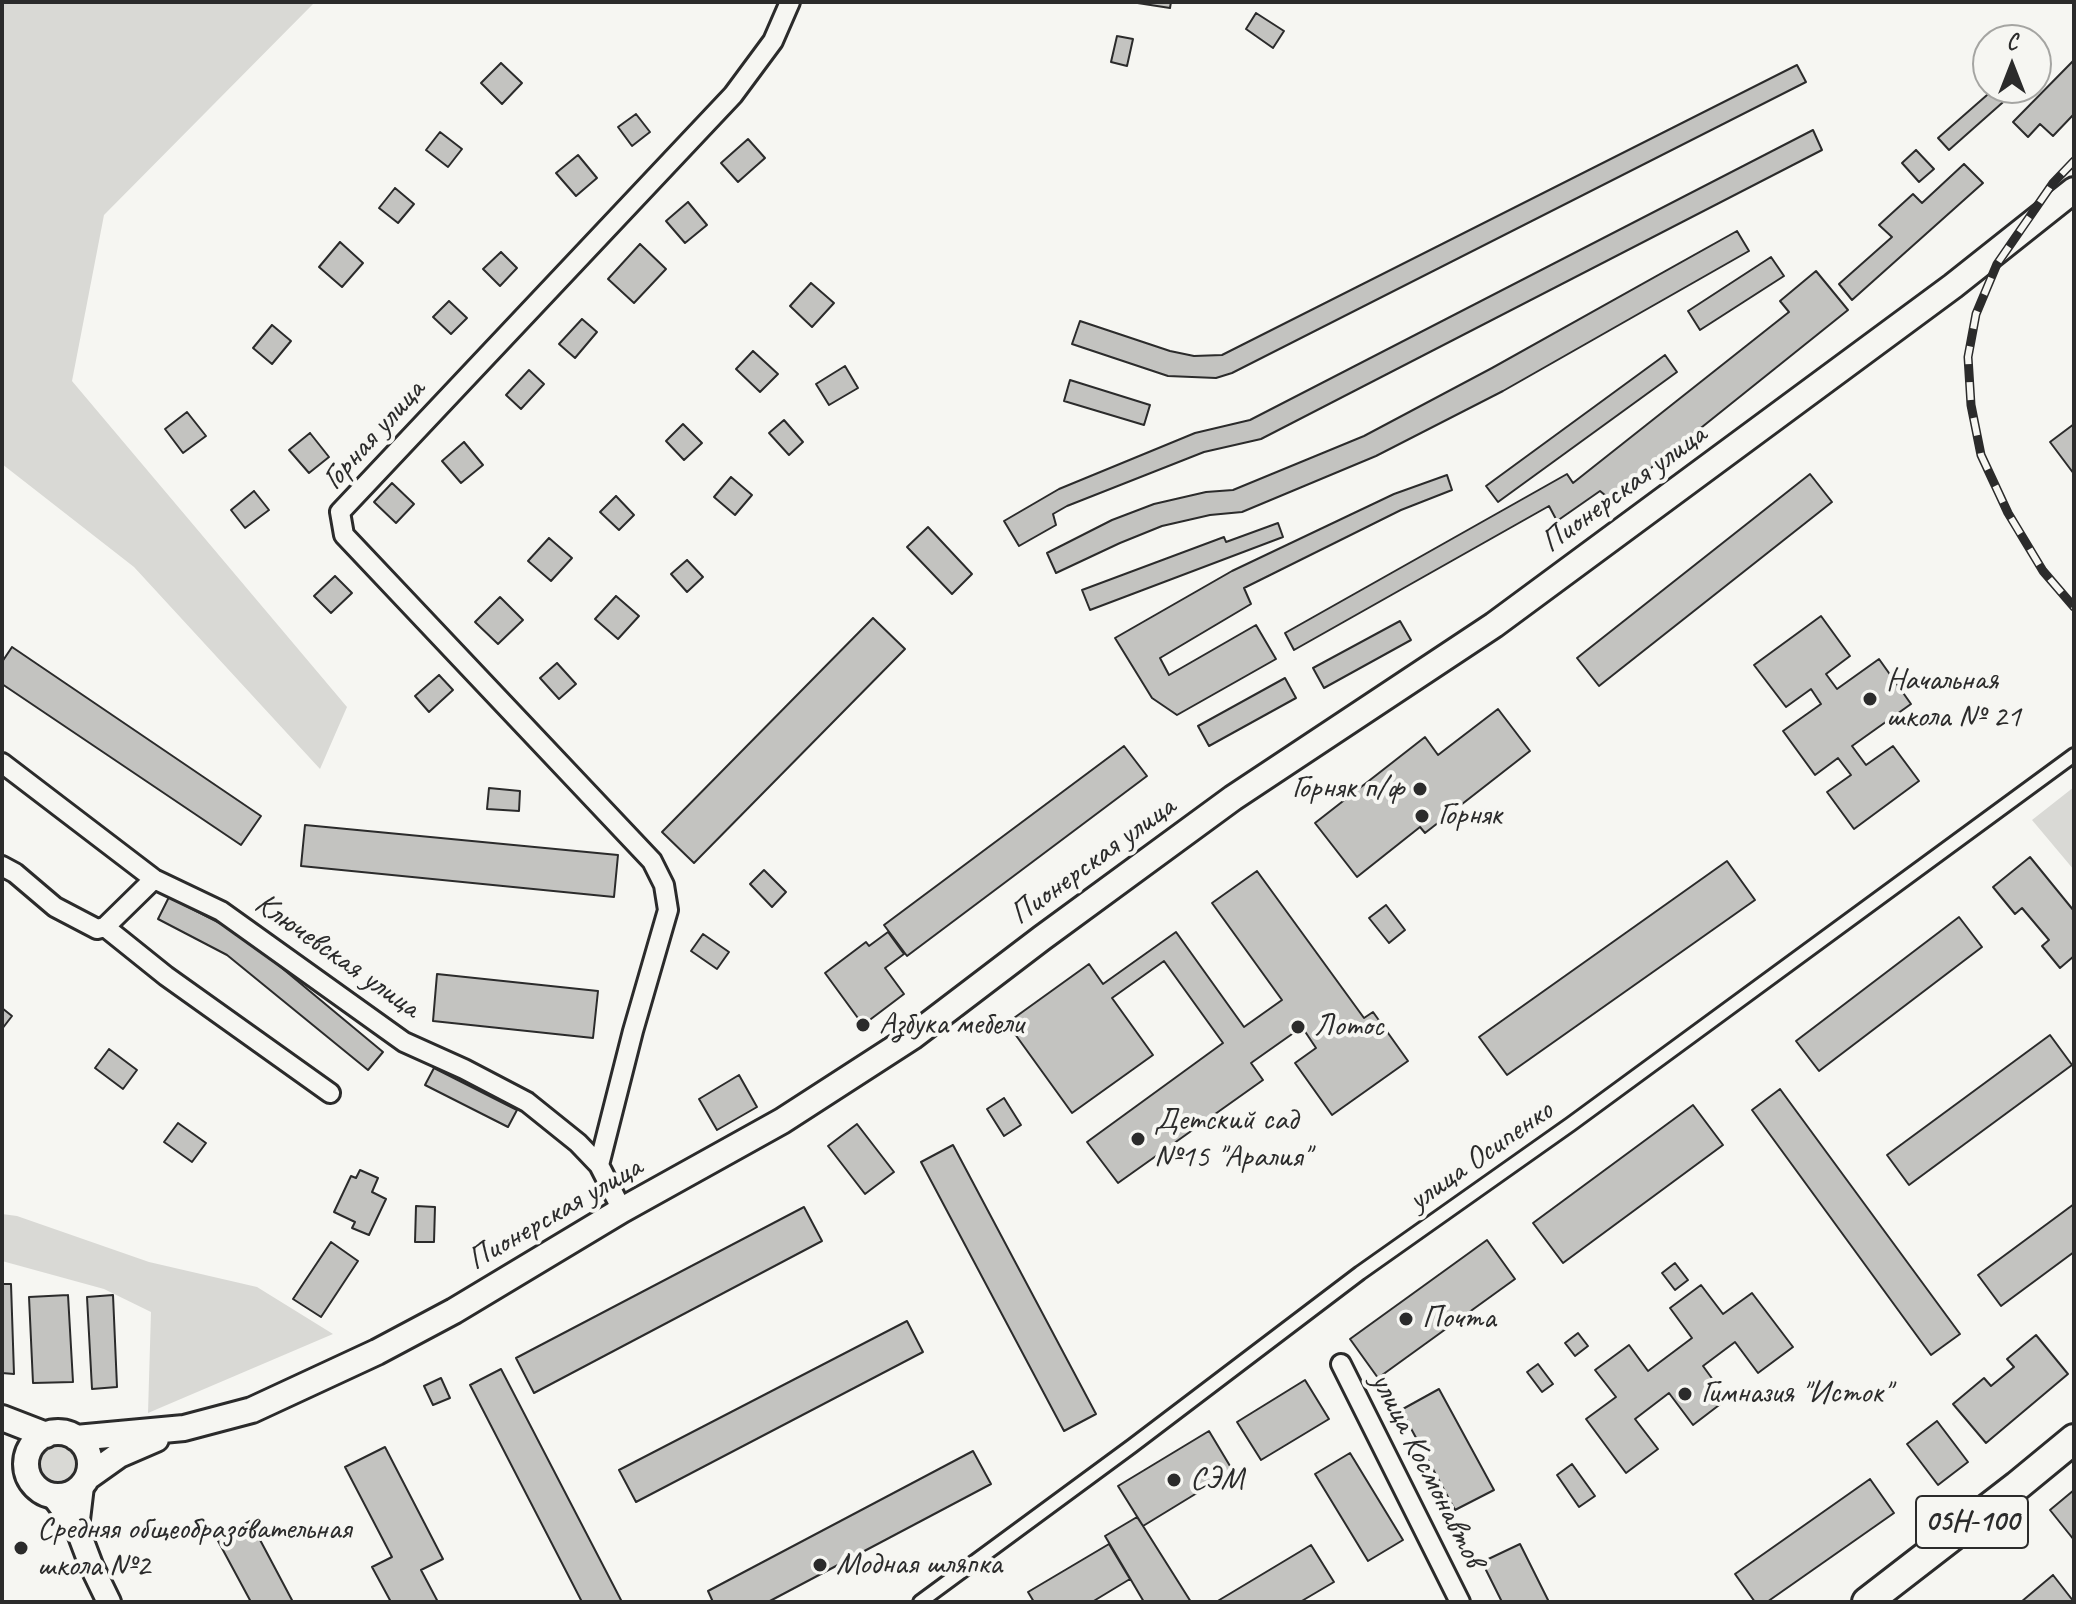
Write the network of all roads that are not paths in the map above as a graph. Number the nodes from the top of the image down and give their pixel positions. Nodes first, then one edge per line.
1 (790, 2) edge
2 (2074, 190) edge
3 (2074, 755) edge
4 (2, 763) edge
5 (2, 866) edge
6 (154, 879) junction
7 (105, 927) junction
8 (330, 1093) dead end
9 (599, 1165) junction
10 (622, 1210) junction
11 (1341, 1364) dead end
12 (2, 1418) edge
13 (184, 1428) junction
14 (2, 1430) edge
15 (46, 1435) junction
16 (76, 1438) junction
17 (2074, 1439) edge
18 (26, 1468) junction
19 (85, 1481) junction
20 (53, 1496) junction
21 (77, 1528) junction
22 (109, 1602) edge
23 (920, 1602) edge
24 (1460, 1602) edge
25 (1867, 1602) edge

1 - 9 street, Горная улица
2 - 10 main road, Пионерская улица
3 - 23 street, улица Осипенко
4 - 6 street, Ключевская улица
5 - 7 street
6 - 7 street
6 - 9 street, Ключевская улица
7 - 8 street
9 - 10 street, Ключевская улица
10 - 13 main road, Пионерская улица
11 - 24 street, улица Космонавтов
12 - 15 main road
13 - 16 main road, Пионерская улица
13 - 19 main road
14 - 18 main road
15 - 16 main road
15 - 18 main road
16 - 19 main road
17 - 25 main road, 05Н-100
18 - 20 main road
19 - 20 main road
19 - 21 street
20 - 21 street
21 - 22 street

